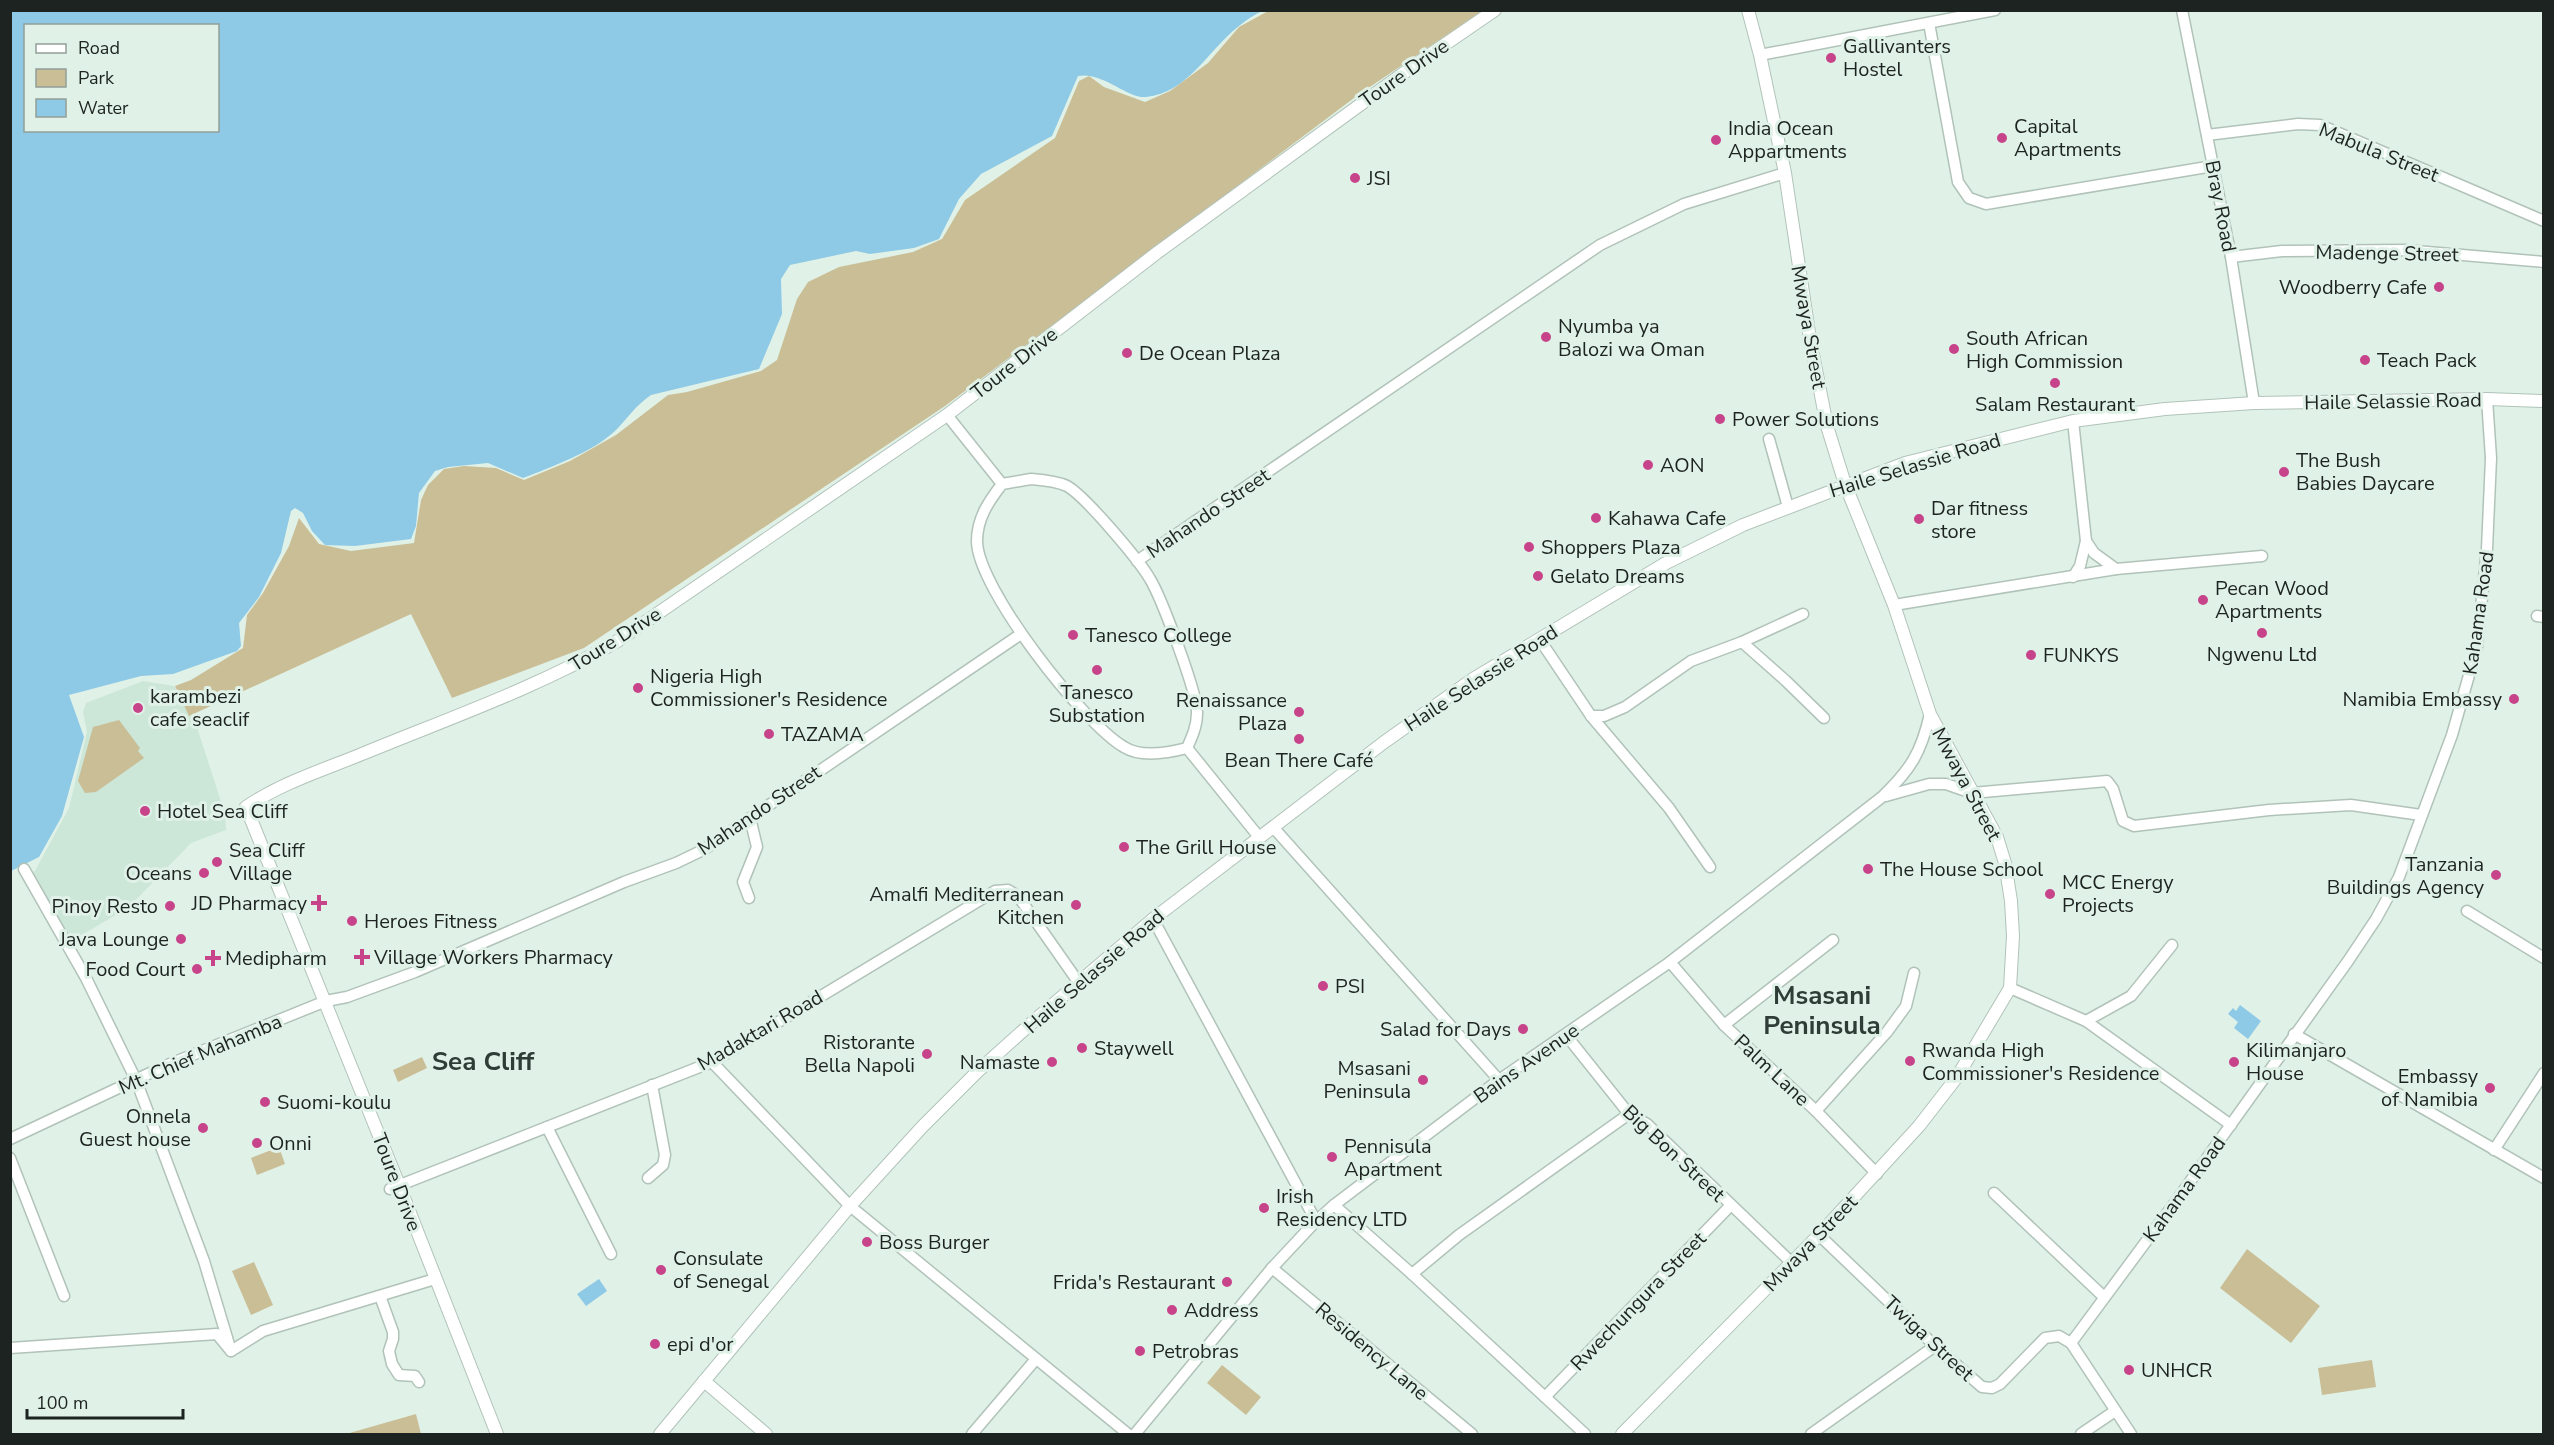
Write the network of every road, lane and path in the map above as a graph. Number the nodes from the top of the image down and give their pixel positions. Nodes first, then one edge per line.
1 (1495, 10) edge
2 (1748, 10) edge
3 (1995, 10) edge
4 (2182, 10) edge
5 (1929, 23) junction
6 (1760, 55) junction
7 (2207, 135) junction
8 (2213, 166) junction
9 (1785, 172) junction
10 (2544, 221) edge
11 (2231, 258) junction
12 (2544, 262) edge
13 (2487, 399) junction
14 (2544, 401) edge
15 (2254, 403) junction
16 (947, 415) junction
17 (2073, 421) junction
18 (1768, 439) dead end
19 (1002, 484) junction
20 (1845, 484) junction
21 (1788, 507) junction
22 (2086, 541) junction
23 (2262, 556) dead end
24 (1137, 561) junction
25 (2116, 569) junction
26 (2073, 577) junction
27 (1894, 605) junction
28 (1803, 614) dead end
29 (1021, 634) junction
30 (1540, 640) junction
31 (1742, 642) junction
32 (1930, 714) junction
33 (1591, 716) junction
34 (1824, 718) dead end
35 (1186, 748) junction
36 (1972, 793) junction
37 (1882, 797) junction
38 (2421, 815) junction
39 (750, 818) junction
40 (1273, 827) junction
41 (1259, 837) junction
42 (1710, 867) dead end
43 (24, 869) dead end
44 (749, 898) dead end
45 (2467, 911) dead end
46 (1153, 919) junction
47 (1833, 940) dead end
48 (2172, 945) dead end
49 (2544, 958) edge
50 (1670, 962) junction
51 (1914, 973) dead end
52 (1079, 983) junction
53 (2010, 988) junction
54 (326, 1001) junction
55 (2086, 1021) junction
56 (1724, 1025) junction
57 (2294, 1034) junction
58 (1566, 1035) junction
59 (712, 1062) junction
60 (2544, 1073) edge
61 (136, 1080) junction
62 (1499, 1080) junction
63 (652, 1085) junction
64 (1816, 1111) junction
65 (1629, 1114) junction
66 (2230, 1125) junction
67 (546, 1127) junction
68 (10, 1139) edge
69 (2494, 1150) junction
70 (10, 1158) edge
71 (1877, 1174) junction
72 (648, 1178) dead end
73 (2544, 1178) edge
74 (394, 1187) junction
75 (1994, 1193) dead end
76 (1334, 1205) junction
77 (1731, 1205) junction
78 (850, 1206) junction
79 (1316, 1221) junction
80 (1819, 1235) junction
81 (611, 1254) dead end
82 (1792, 1263) junction
83 (1272, 1268) junction
84 (1412, 1274) junction
85 (435, 1279) junction
86 (64, 1296) dead end
87 (380, 1296) junction
88 (2104, 1297) junction
89 (2071, 1343) junction
90 (1935, 1346) junction
91 (10, 1348) edge
92 (231, 1351) junction
93 (1036, 1359) junction
94 (704, 1381) junction
95 (419, 1382) dead end
96 (1545, 1397) junction
97 (2115, 1411) junction
98 (496, 1434) edge
99 (660, 1434) edge
100 (766, 1434) edge
101 (972, 1434) edge
102 (1128, 1434) edge
103 (1135, 1434) edge
104 (1472, 1434) edge
105 (1585, 1434) edge
106 (1622, 1434) edge
107 (1811, 1434) edge
108 (2081, 1434) edge
109 (2131, 1434) edge

1 - 16 street, Toure Drive
2 - 6 street, Mwaya Street
3 - 5 street
4 - 7 street, Bray Road
5 - 6 street
5 - 8 street
6 - 9 street, Mwaya Street
7 - 8 street, Bray Road
7 - 10 street, Mabula Street
8 - 11 street, Bray Road
9 - 20 street, Mwaya Street
9 - 24 street, Mahando Street
11 - 12 street, Madenge Street
11 - 15 street, Bray Road
13 - 14 street, Haile Selassie Road
13 - 15 street, Haile Selassie Road
13 - 38 street, Kahama Road
15 - 17 street, Haile Selassie Road
16 - 19 street
16 - 54 street, Toure Drive
17 - 20 street, Haile Selassie Road
17 - 22 street
18 - 21 street
19 - 24 street, Mahando Street
19 - 29 street
20 - 21 street, Haile Selassie Road
20 - 27 street, Mwaya Street
21 - 30 street, Haile Selassie Road
22 - 25 street
22 - 26 street
23 - 25 street
24 - 35 street
25 - 26 street
26 - 27 street
27 - 32 street, Mwaya Street
28 - 31 street
29 - 35 street
29 - 39 street, Mahando Street
30 - 33 street
30 - 40 street, Haile Selassie Road
31 - 33 street
31 - 34 street
32 - 36 street, Mwaya Street
32 - 37 street, Bains Avenue
33 - 42 street
35 - 41 street
36 - 37 street
36 - 38 street
36 - 53 street, Mwaya Street
37 - 50 street, Bains Avenue
38 - 57 street, Kahama Road
39 - 44 street
39 - 54 street, Mahando Street
40 - 41 street, Haile Selassie Road
40 - 62 street
41 - 46 street, Haile Selassie Road
43 - 61 street
45 - 49 street
46 - 52 street, Haile Selassie Road
46 - 79 street
47 - 56 street
48 - 55 street
50 - 56 street, Palm Lane
50 - 58 street, Bains Avenue
51 - 64 street
52 - 59 street, Madaktari Road
52 - 78 street, Haile Selassie Road
53 - 55 street
53 - 71 street, Mwaya Street
54 - 61 street, Mt. Chief Mahamba
54 - 74 street, Toure Drive
55 - 66 street
56 - 64 street, Palm Lane
57 - 66 street, Kahama Road
57 - 69 street
58 - 62 street, Bains Avenue
58 - 65 street, Big Bon Street
59 - 63 street, Madaktari Road
59 - 78 street
60 - 69 street
61 - 68 street, Mt. Chief Mahamba
61 - 92 street
62 - 76 street, Bains Avenue
63 - 67 street, Madaktari Road
63 - 72 street
64 - 71 street, Palm Lane
65 - 77 street, Big Bon Street
65 - 84 street
66 - 88 street, Kahama Road
67 - 74 street, Madaktari Road
67 - 81 street
69 - 73 street
70 - 86 street
71 - 80 street, Mwaya Street
74 - 85 street, Toure Drive
75 - 88 street
76 - 79 street, Bains Avenue
76 - 84 street
77 - 82 street, Big Bon Street
77 - 96 street, Rwechungura Street
78 - 93 street
78 - 94 street, Haile Selassie Road
79 - 83 street, Bains Avenue
80 - 82 street, Mwaya Street
80 - 90 street, Twiga Street
82 - 106 street, Mwaya Street
83 - 103 street, Bains Avenue
83 - 104 street, Residency Lane
84 - 96 street
85 - 87 street
85 - 98 street, Toure Drive
87 - 92 street
87 - 95 street
88 - 89 street, Kahama Road
89 - 90 street, Twiga Street
89 - 97 street
90 - 107 street
91 - 92 street
93 - 101 street
93 - 102 street
94 - 99 street, Haile Selassie Road
94 - 100 street
96 - 105 street
97 - 108 street
97 - 109 street

